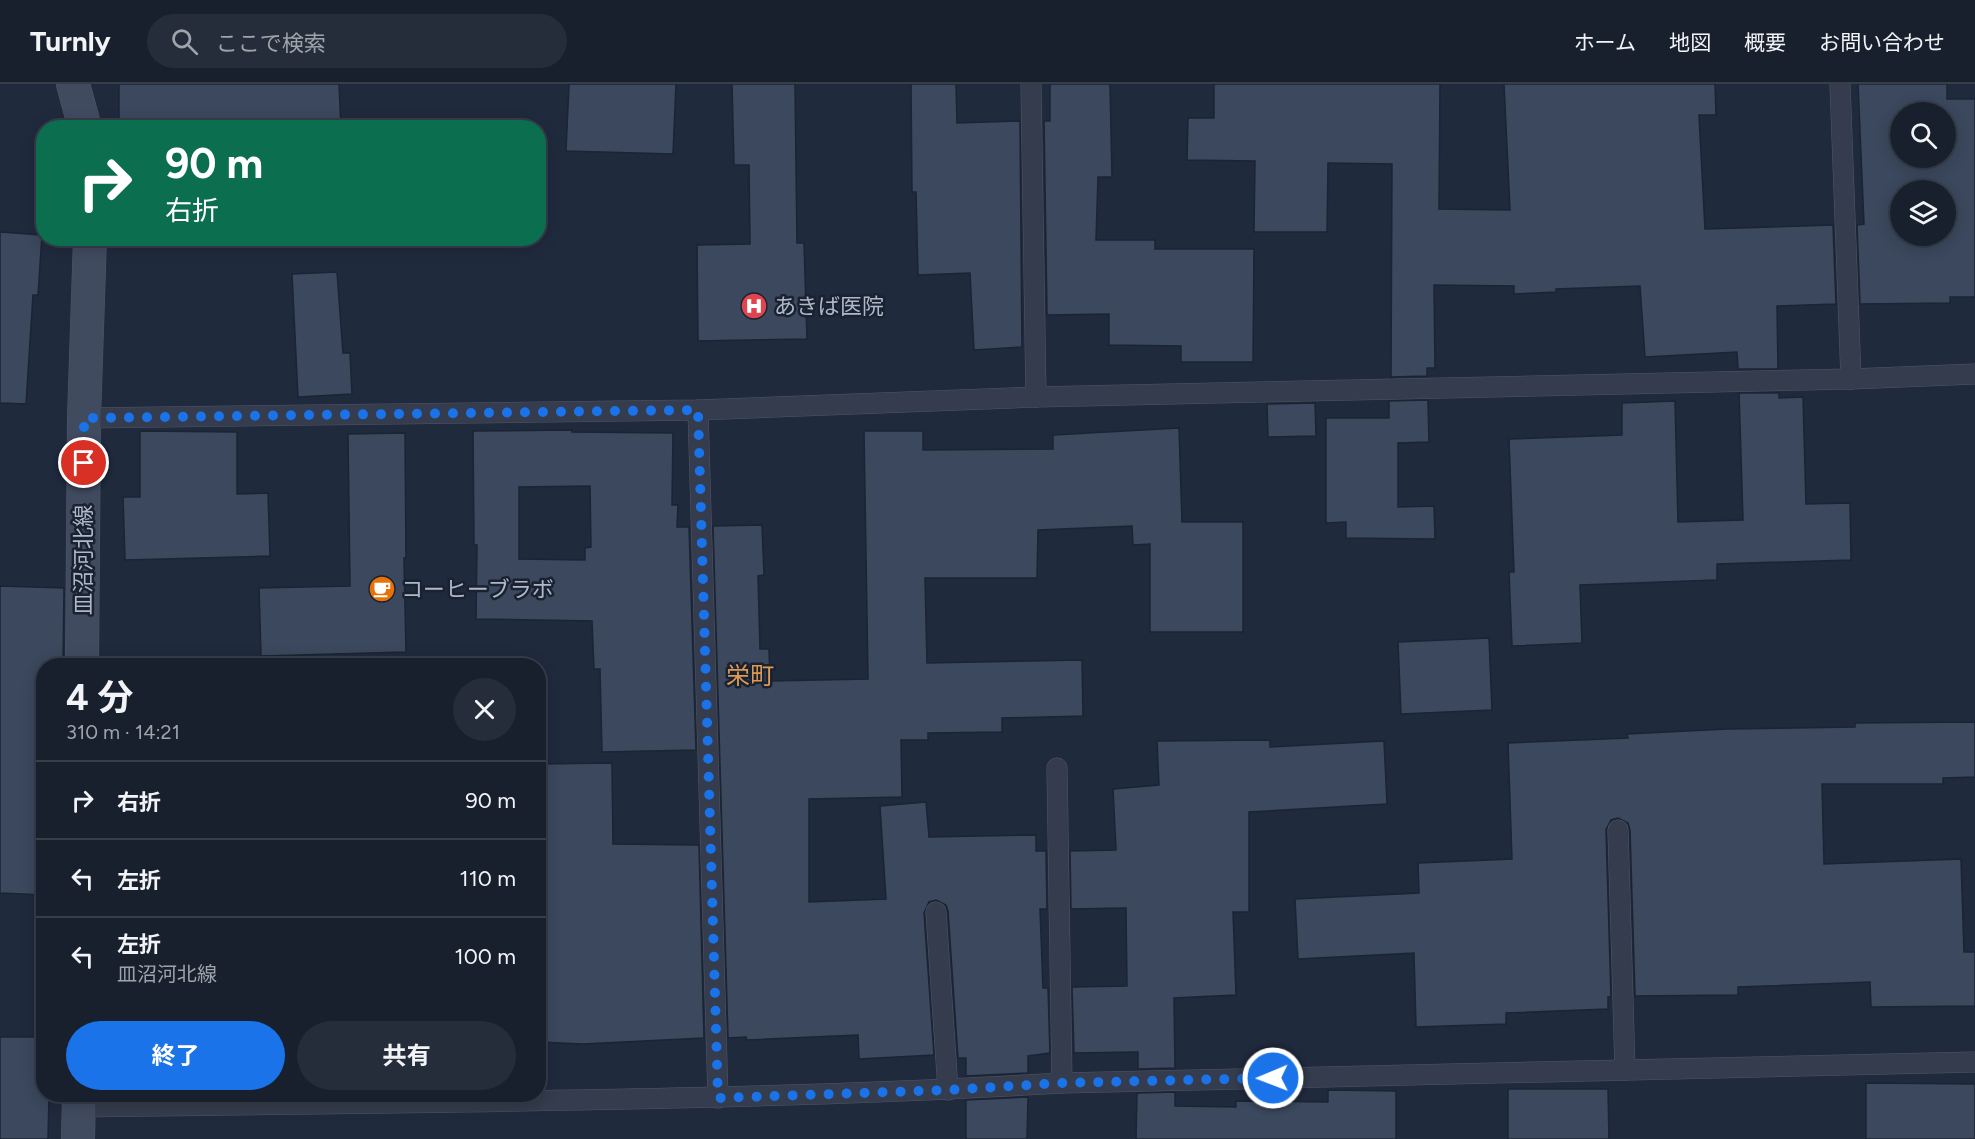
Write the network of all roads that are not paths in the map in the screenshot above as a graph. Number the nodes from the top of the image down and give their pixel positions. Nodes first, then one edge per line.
1 (73, 84) edge
2 (1031, 84) edge
3 (1840, 84) edge
4 (83, 120) edge
5 (90, 246) edge
6 (1975, 374) edge
7 (1851, 379) junction
8 (1036, 397) junction
9 (698, 410) junction
10 (84, 418) junction
11 (82, 658) edge
12 (1057, 768) dead end
13 (1618, 830) dead end
14 (936, 912) dead end
15 (1975, 1062) edge
16 (1625, 1070) junction
17 (1062, 1083) junction
18 (948, 1090) junction
19 (718, 1098) junction
20 (546, 1099) edge
21 (79, 1102) edge
22 (78, 1139) edge

1 - 4 main road
2 - 8 lane
3 - 7 lane
5 - 10 main road, 皿沼河北線
6 - 7 lane
7 - 8 lane
8 - 9 lane
9 - 10 lane
9 - 19 lane
10 - 11 main road, 皿沼河北線
12 - 17 lane
13 - 16 lane
14 - 18 lane
15 - 16 lane
16 - 17 lane
17 - 18 lane
18 - 19 lane
19 - 20 lane
21 - 22 main road

